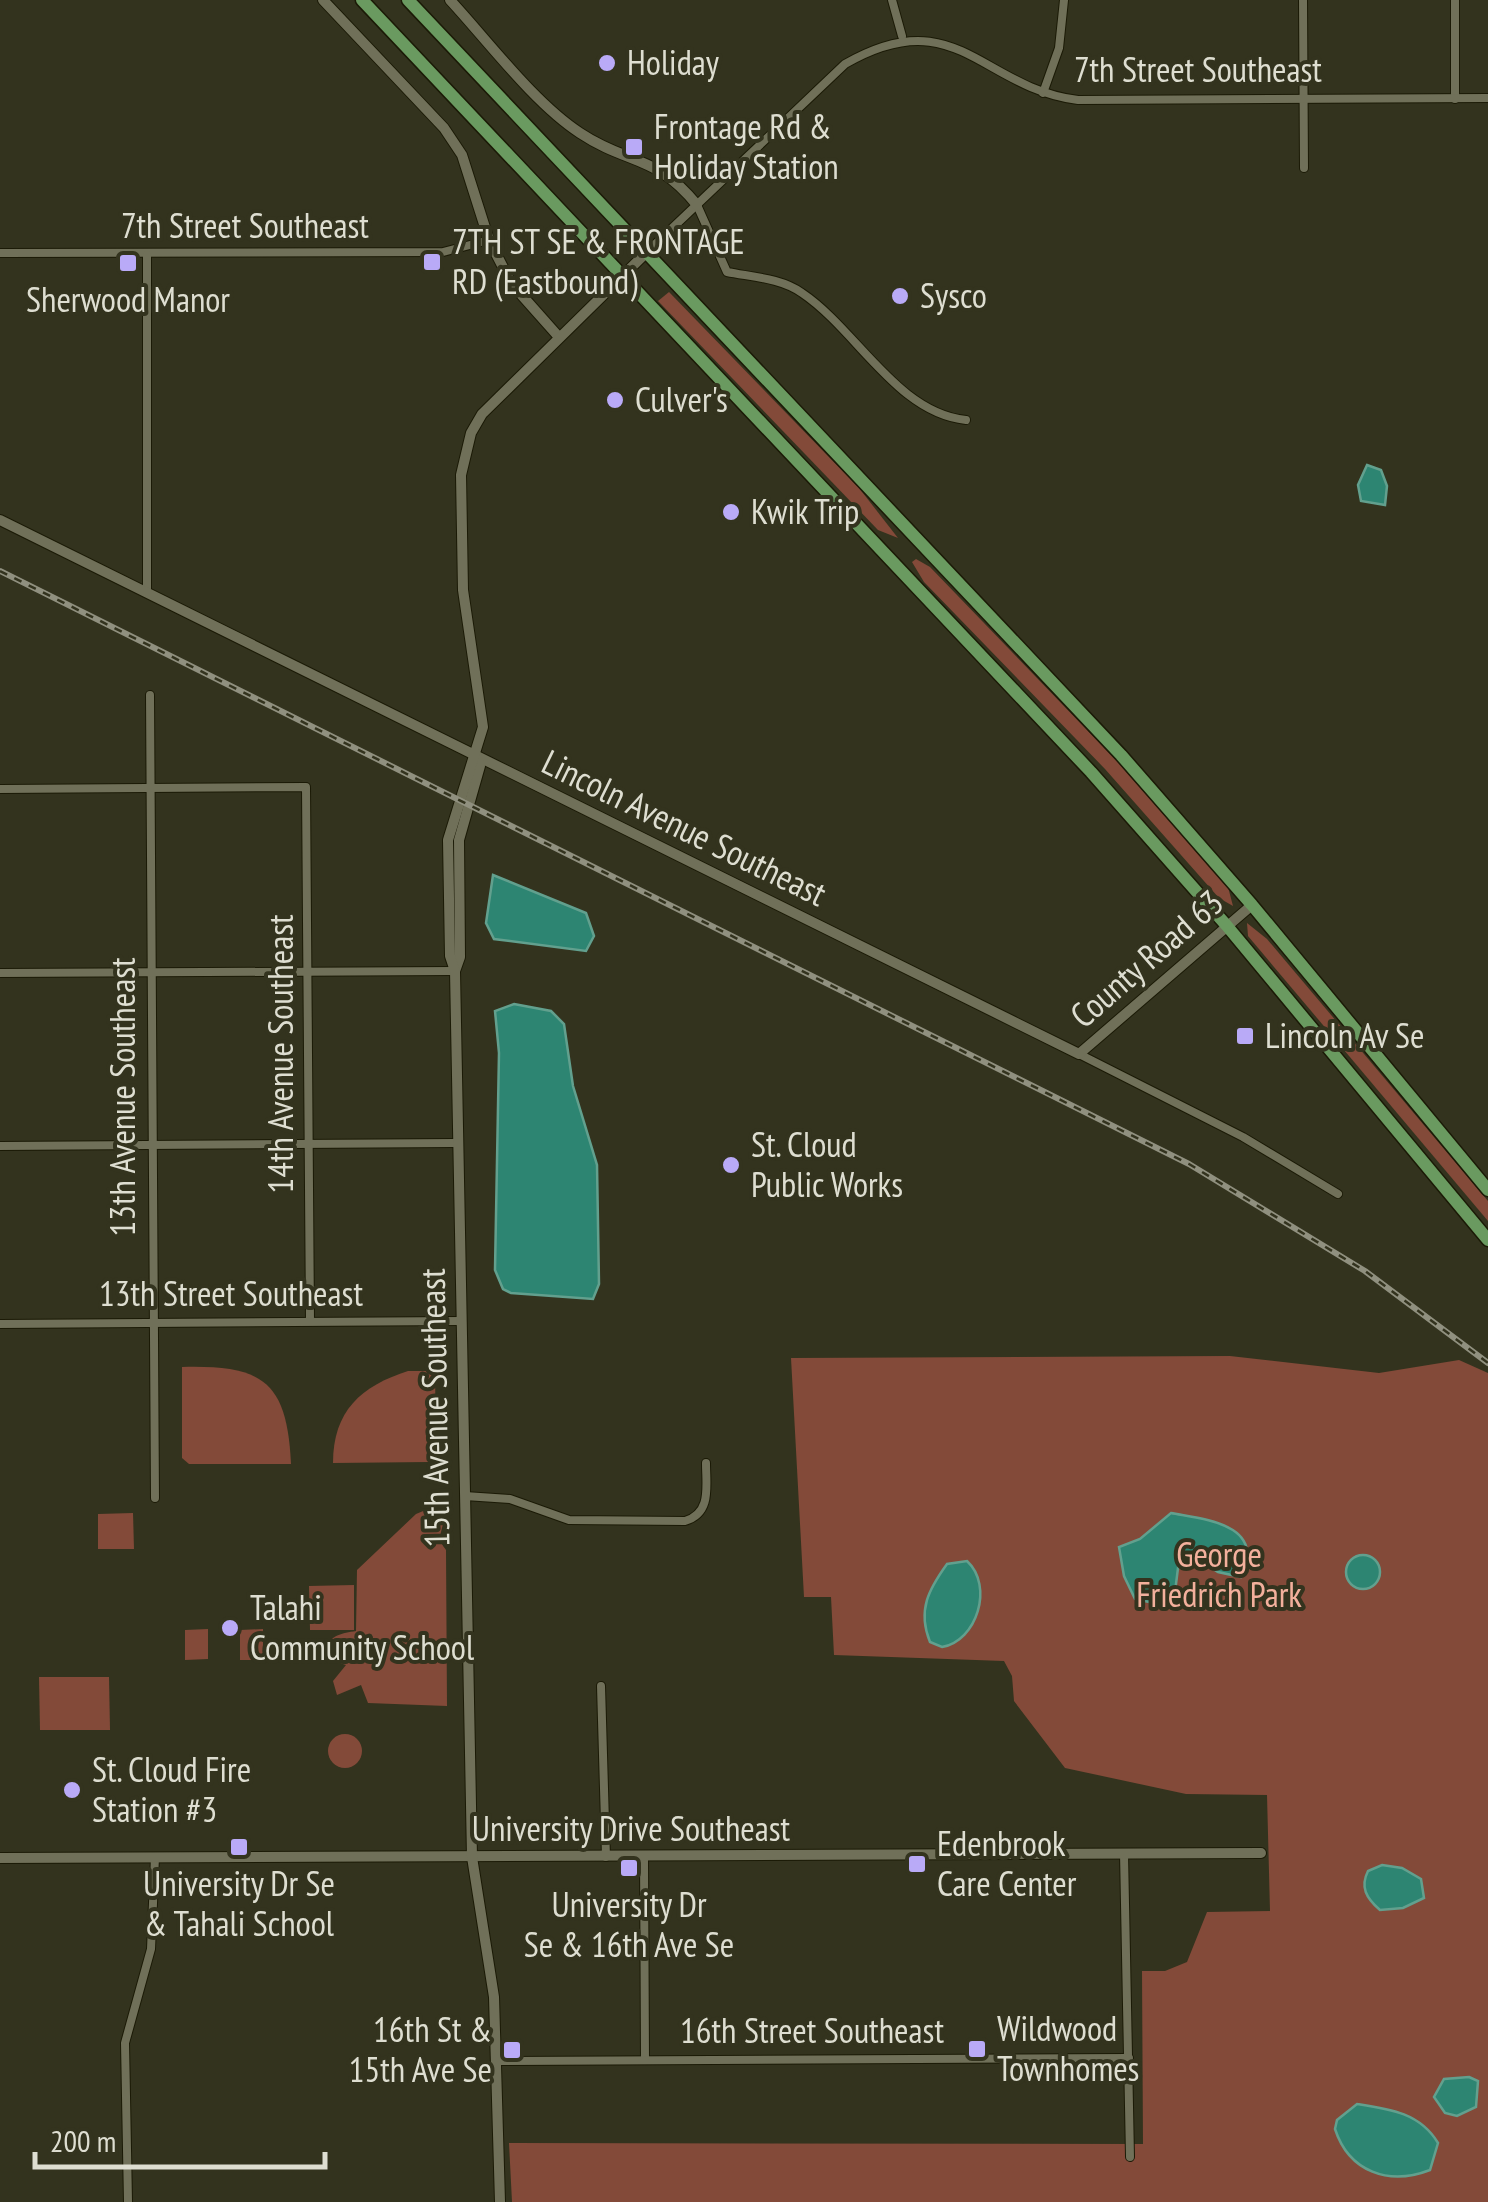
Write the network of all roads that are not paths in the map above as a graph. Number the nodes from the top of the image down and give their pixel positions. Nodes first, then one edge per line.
1 (323, 0) edge
2 (362, 0) edge
3 (408, 0) edge
4 (450, 0) edge
5 (892, 0) edge
6 (1064, 0) edge
7 (1303, 0) edge
8 (1456, 0) edge
9 (902, 36) junction
10 (1043, 93) junction
11 (1488, 98) edge
12 (1303, 99) junction
13 (1455, 99) junction
14 (1304, 168) dead end
15 (697, 205) junction
16 (490, 240) junction
17 (647, 252) junction
18 (0, 254) edge
19 (147, 255) junction
20 (622, 276) junction
21 (558, 336) junction
22 (966, 420) dead end
23 (0, 520) edge
24 (148, 593) junction
25 (150, 695) dead end
26 (476, 756) junction
27 (150, 788) junction
28 (0, 789) edge
29 (1252, 905) junction
30 (1227, 926) junction
31 (455, 970) junction
32 (310, 971) junction
33 (149, 972) junction
34 (0, 973) edge
35 (1079, 1054) junction
36 (456, 1143) junction
37 (308, 1144) junction
38 (150, 1145) junction
39 (0, 1146) edge
40 (1488, 1190) edge
41 (1338, 1194) dead end
42 (1488, 1240) edge
43 (310, 1321) junction
44 (462, 1321) junction
45 (152, 1323) junction
46 (0, 1324) edge
47 (706, 1463) dead end
48 (466, 1496) junction
49 (154, 1498) dead end
50 (601, 1686) dead end
51 (1124, 1853) junction
52 (1262, 1853) dead end
53 (606, 1856) junction
54 (644, 1856) junction
55 (154, 1857) junction
56 (472, 1857) junction
57 (0, 1858) edge
58 (1128, 2058) junction
59 (644, 2059) junction
60 (496, 2061) junction
61 (1130, 2157) dead end
62 (128, 2202) edge
63 (500, 2202) edge

1 - 16 street
2 - 20 highway
3 - 17 highway
4 - 15 street
5 - 9 street
6 - 10 street
7 - 12 street
8 - 13 street
9 - 10 street, 7th Street Southeast
9 - 15 street, 7th Street Southeast
10 - 12 street, 7th Street Southeast
11 - 13 street, 7th Street Southeast
12 - 13 street, 7th Street Southeast
12 - 14 street
15 - 17 street, 7th Street Southeast
15 - 22 street
16 - 19 street, 7th Street Southeast
16 - 21 street
17 - 20 street, 15th Avenue Southeast
17 - 29 highway
18 - 19 street, 7th Street Southeast
19 - 24 street
20 - 21 street, 15th Avenue Southeast
20 - 30 highway
21 - 26 street, 15th Avenue Southeast
23 - 24 street, Lincoln Avenue Southeast
24 - 26 street, Lincoln Avenue Southeast
25 - 27 street, 13th Avenue Southeast
26 - 31 street, 15th Avenue Southeast
26 - 35 street, Lincoln Avenue Southeast
27 - 28 street
27 - 32 street, 14th Avenue Southeast
27 - 33 street, 13th Avenue Southeast
29 - 30 street, County Road 63
29 - 40 highway
30 - 35 street, County Road 63
30 - 42 highway
31 - 32 street
31 - 36 street, 15th Avenue Southeast
32 - 33 street
32 - 37 street, 14th Avenue Southeast
33 - 34 street
33 - 38 street, 13th Avenue Southeast
35 - 41 street, Lincoln Avenue Southeast
36 - 37 street
36 - 44 street, 15th Avenue Southeast
37 - 38 street
37 - 43 street, 14th Avenue Southeast
38 - 39 street
38 - 45 street, 13th Avenue Southeast
43 - 44 street, 13th Street Southeast
43 - 45 street, 13th Street Southeast
44 - 48 street, 15th Avenue Southeast
45 - 46 street, 13th Street Southeast
45 - 49 street, 13th Avenue Southeast
47 - 48 street
48 - 56 street, 15th Avenue Southeast
50 - 53 street
51 - 52 street, University Drive Southeast
51 - 54 street, University Drive Southeast
51 - 58 street
53 - 54 street, University Drive Southeast
53 - 56 street, University Drive Southeast
54 - 59 street
55 - 56 street, University Drive Southeast
55 - 57 street, University Drive Southeast
55 - 62 street
56 - 60 street, 15th Avenue Southeast
58 - 59 street, 16th Street Southeast
58 - 61 street
59 - 60 street, 16th Street Southeast
60 - 63 street, 15th Avenue Southeast

